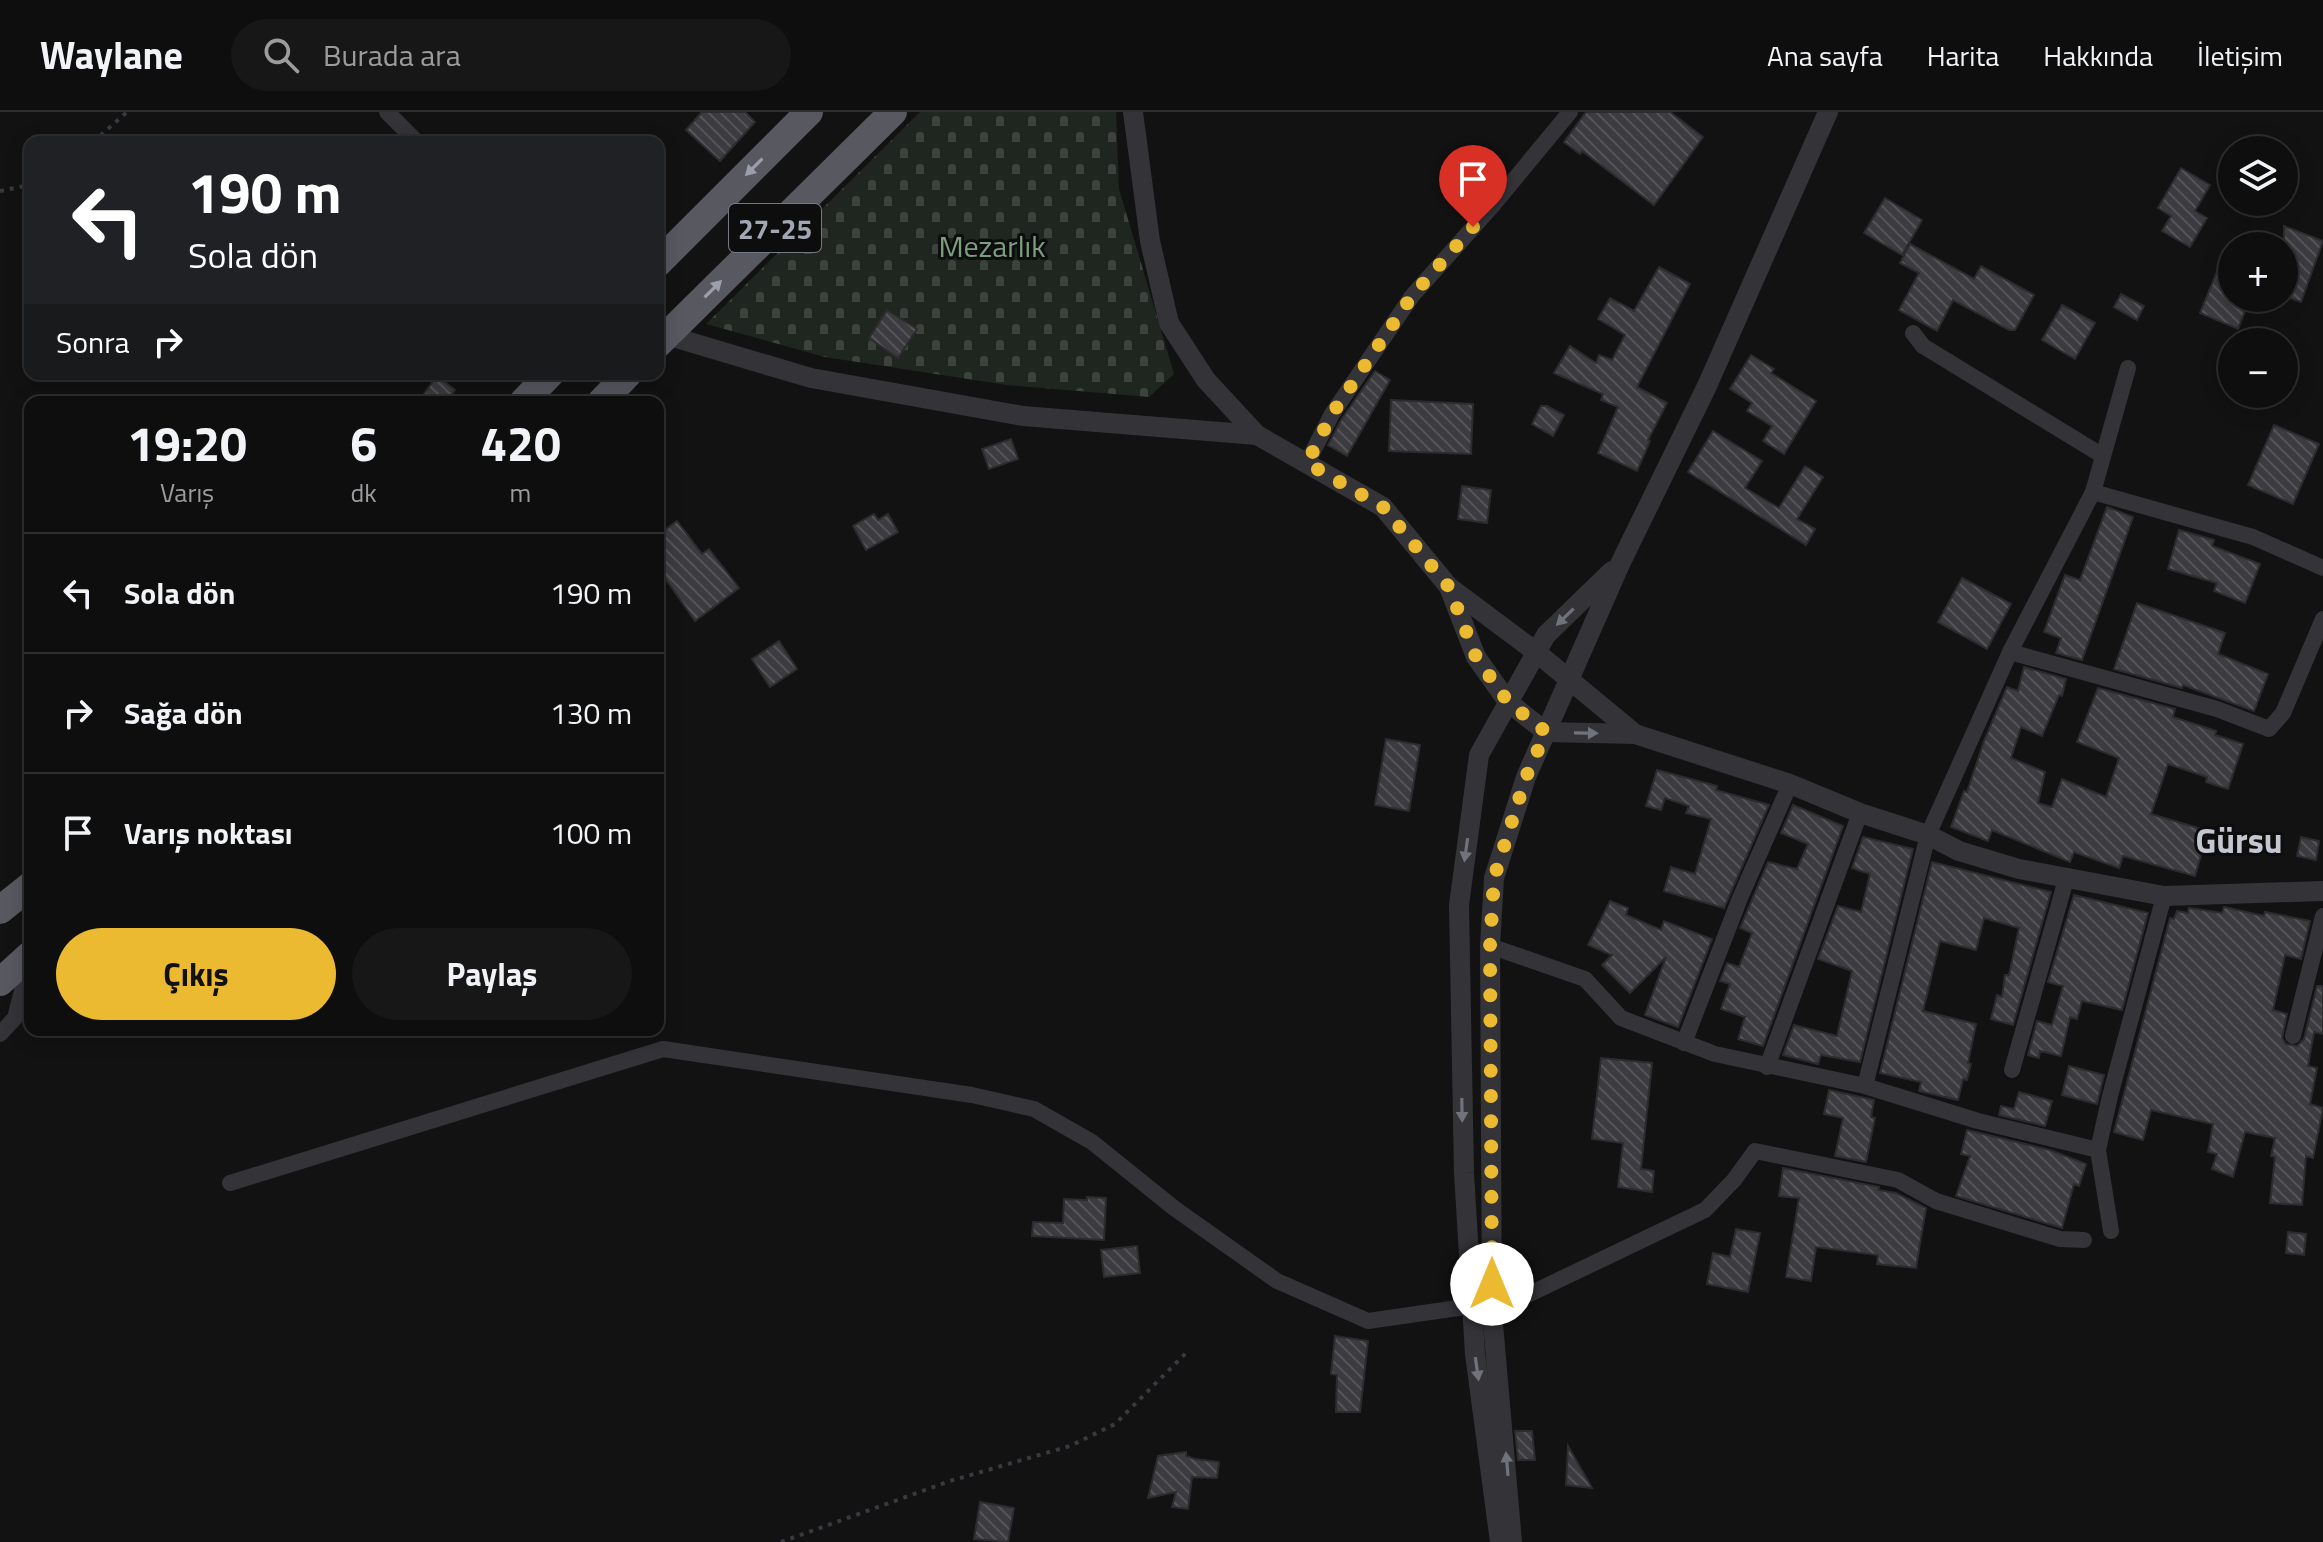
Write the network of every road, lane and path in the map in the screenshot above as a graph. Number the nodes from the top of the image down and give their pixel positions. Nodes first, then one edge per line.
1 (127, 112) edge
2 (387, 112) edge
3 (809, 112) edge
4 (893, 112) edge
5 (1133, 112) edge
6 (1570, 112) edge
7 (1828, 112) edge
8 (100, 136) edge
9 (411, 136) edge
10 (24, 186) edge
11 (0, 191) edge
12 (664, 257) edge
13 (1913, 333) dead end
14 (664, 337) edge
15 (664, 340) edge
16 (2128, 368) dead end
17 (544, 380) edge
18 (622, 380) edge
19 (529, 396) edge
20 (607, 396) edge
21 (1257, 435) junction
22 (2103, 456) junction
23 (1307, 463) junction
24 (2093, 492) junction
25 (1621, 562) junction
26 (2323, 568) edge
27 (1449, 587) junction
28 (2323, 619) edge
29 (1536, 652) junction
30 (2010, 652) junction
31 (1569, 678) junction
32 (1508, 702) junction
33 (1546, 732) junction
34 (1635, 734) junction
35 (1790, 784) junction
36 (1860, 813) junction
37 (1928, 835) junction
38 (2067, 876) junction
39 (24, 891) edge
40 (2323, 891) edge
41 (2164, 896) junction
42 (0, 910) edge
43 (2323, 916) edge
44 (1490, 946) junction
45 (24, 962) edge
46 (24, 981) edge
47 (0, 982) edge
48 (0, 1034) edge
49 (2293, 1036) dead end
50 (1684, 1043) junction
51 (1767, 1067) junction
52 (2012, 1070) dead end
53 (1865, 1086) junction
54 (2098, 1150) junction
55 (230, 1183) dead end
56 (2111, 1231) dead end
57 (2084, 1240) dead end
58 (1472, 1306) junction
59 (1492, 1312) junction
60 (1188, 1351) dead end
61 (781, 1542) edge
62 (1500, 1542) edge
63 (1512, 1542) edge

1 - 8 path
2 - 9 street
3 -> 12 highway, 27-25
14 -> 4 highway, 27-25
5 - 21 street
6 - 23 street
7 - 25 street
10 - 11 path
13 - 22 street
15 - 21 street
16 - 22 street
17 - 19 highway
18 - 20 highway
21 - 23 street
22 - 24 street
23 - 27 street
24 - 26 street
24 - 30 street
25 -> 29 street
25 - 31 street
27 - 29 street
27 - 32 street
28 - 30 street
29 - 31 street
29 - 32 street
30 - 37 street
31 - 33 street
31 - 34 street
32 - 33 street
32 -> 58 street
33 -> 34 street
33 - 44 street
34 - 35 street
35 - 36 street
35 - 50 street
36 - 37 street
36 - 51 street
37 - 38 street
37 - 53 street
38 - 41 street
38 - 52 street
39 - 42 highway
40 - 41 street
41 - 54 street
43 - 49 street
44 - 50 street
44 - 59 street
45 - 47 highway
46 - 48 street
50 - 51 street
51 - 53 street
53 - 54 street
54 - 56 street
55 - 58 street
57 - 59 street
58 -> 62 street
63 -> 59 street
60 - 61 path

